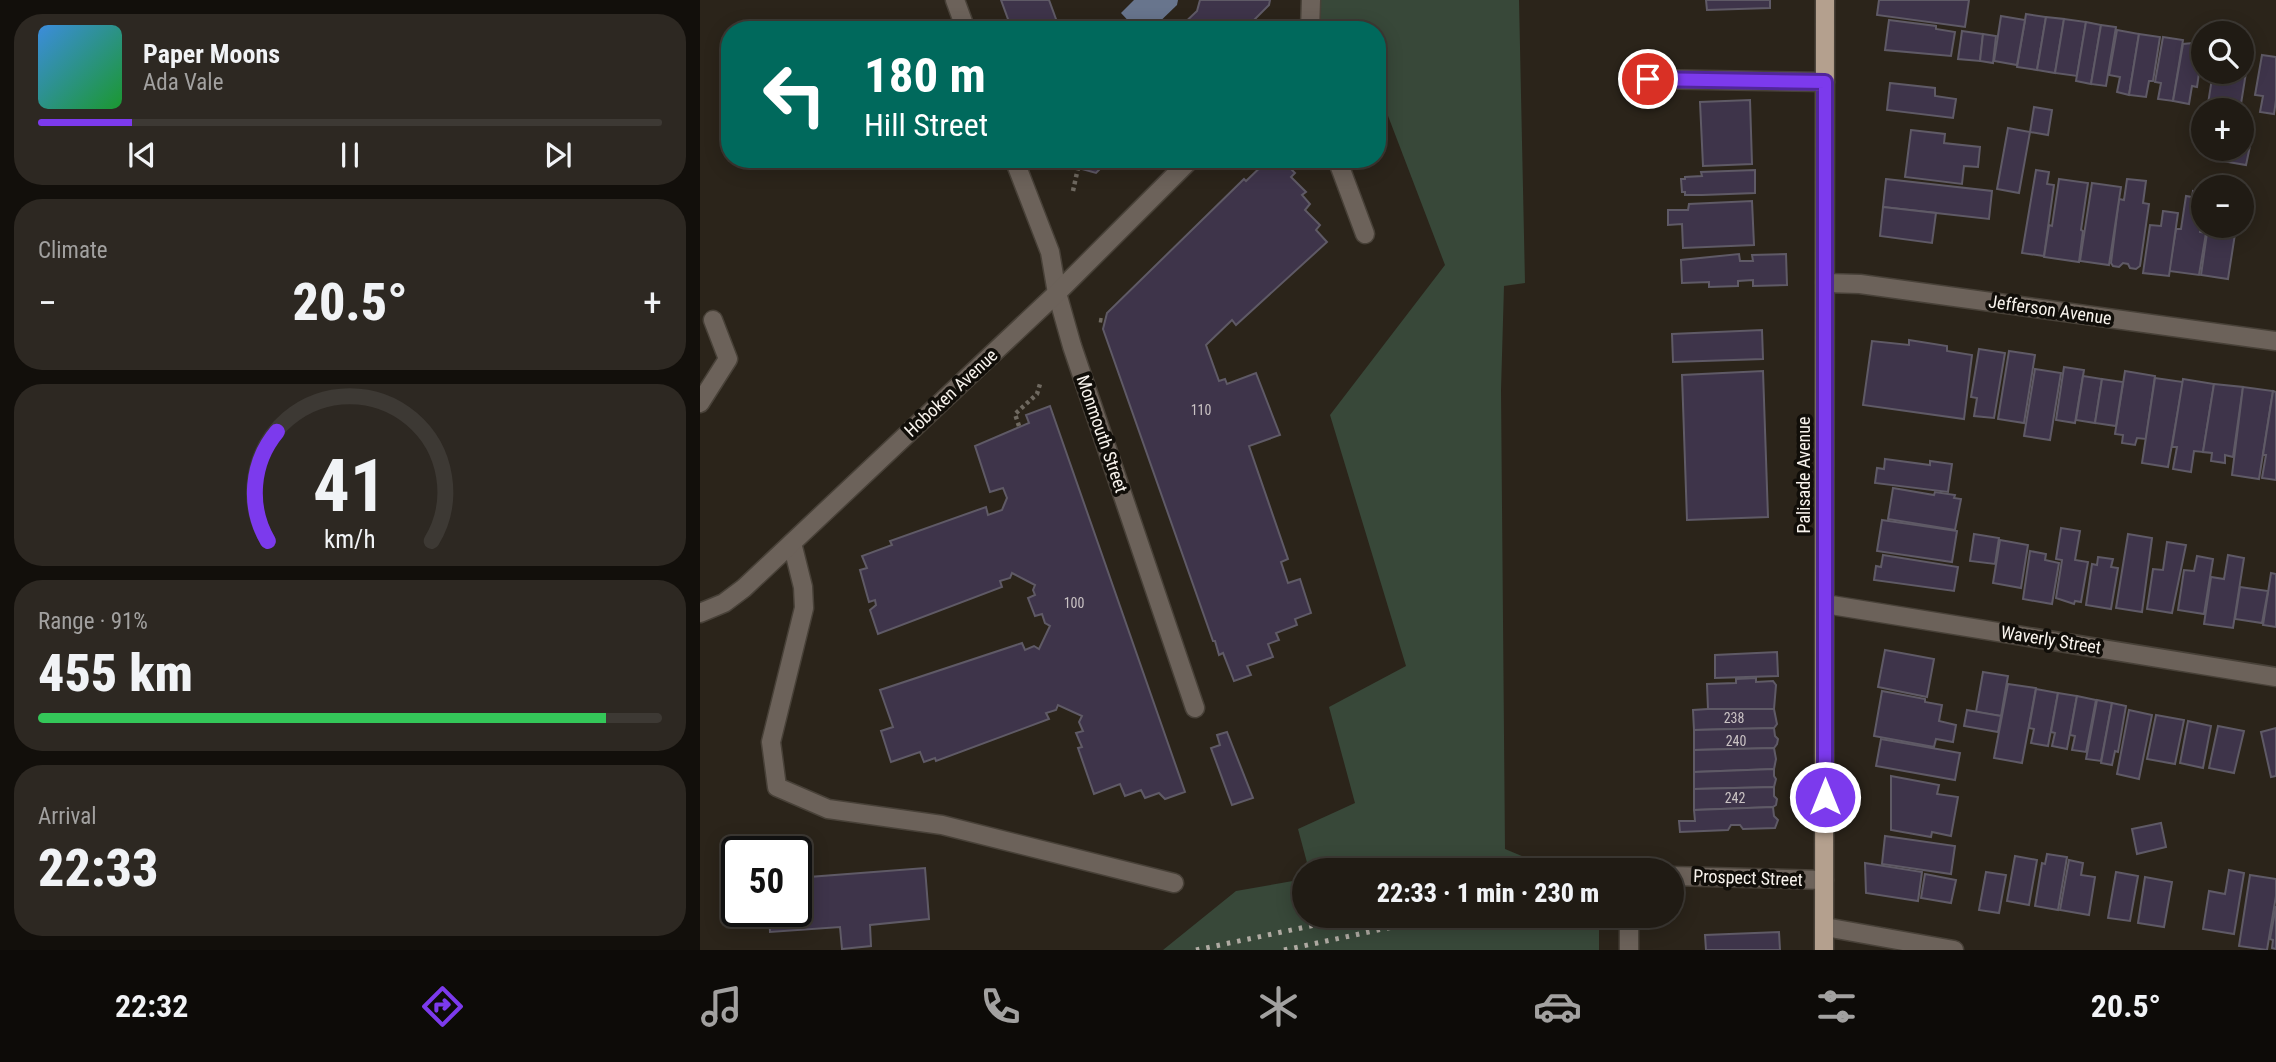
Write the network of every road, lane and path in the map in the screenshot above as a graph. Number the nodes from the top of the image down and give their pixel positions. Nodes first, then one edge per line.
1 (955, 0) edge
2 (1311, 0) edge
3 (1825, 0) edge
4 (963, 21) edge
5 (1310, 21) edge
6 (1648, 79) dead end
7 (1825, 82) junction
8 (1017, 168) edge
9 (1078, 168) dead end
10 (1182, 168) edge
11 (1340, 168) edge
12 (1073, 191) dead end
13 (1365, 234) dead end
14 (1825, 283) junction
15 (1058, 293) junction
16 (713, 320) dead end
17 (2276, 341) edge
18 (1040, 384) dead end
19 (700, 403) edge
20 (1019, 426) dead end
21 (792, 543) junction
22 (1825, 604) junction
23 (700, 613) edge
24 (2276, 677) edge
25 (1195, 708) dead end
26 (1684, 876) edge
27 (1825, 880) junction
28 (1174, 883) dead end
29 (1629, 928) edge
30 (1825, 928) junction
31 (1629, 950) edge
32 (1824, 950) edge
33 (1954, 950) edge

1 - 4 street
2 - 5 street
3 - 7 main road, Palisade Avenue
6 - 7 street
7 - 14 main road, Palisade Avenue
8 - 15 street, Monmouth Street
9 - 12 path
10 - 15 street, Hoboken Avenue
11 - 13 street
14 - 17 street, Jefferson Avenue
14 - 22 main road, Palisade Avenue
15 - 21 street, Hoboken Avenue
15 - 25 street, Monmouth Street
16 - 19 street
18 - 20 path
21 - 23 street, Hoboken Avenue
21 - 28 street
22 - 24 street, Waverly Street
22 - 27 main road, Palisade Avenue
26 - 27 street, Prospect Street
27 - 30 main road, Palisade Avenue
29 - 31 street
30 - 32 main road, Palisade Avenue
30 - 33 street

